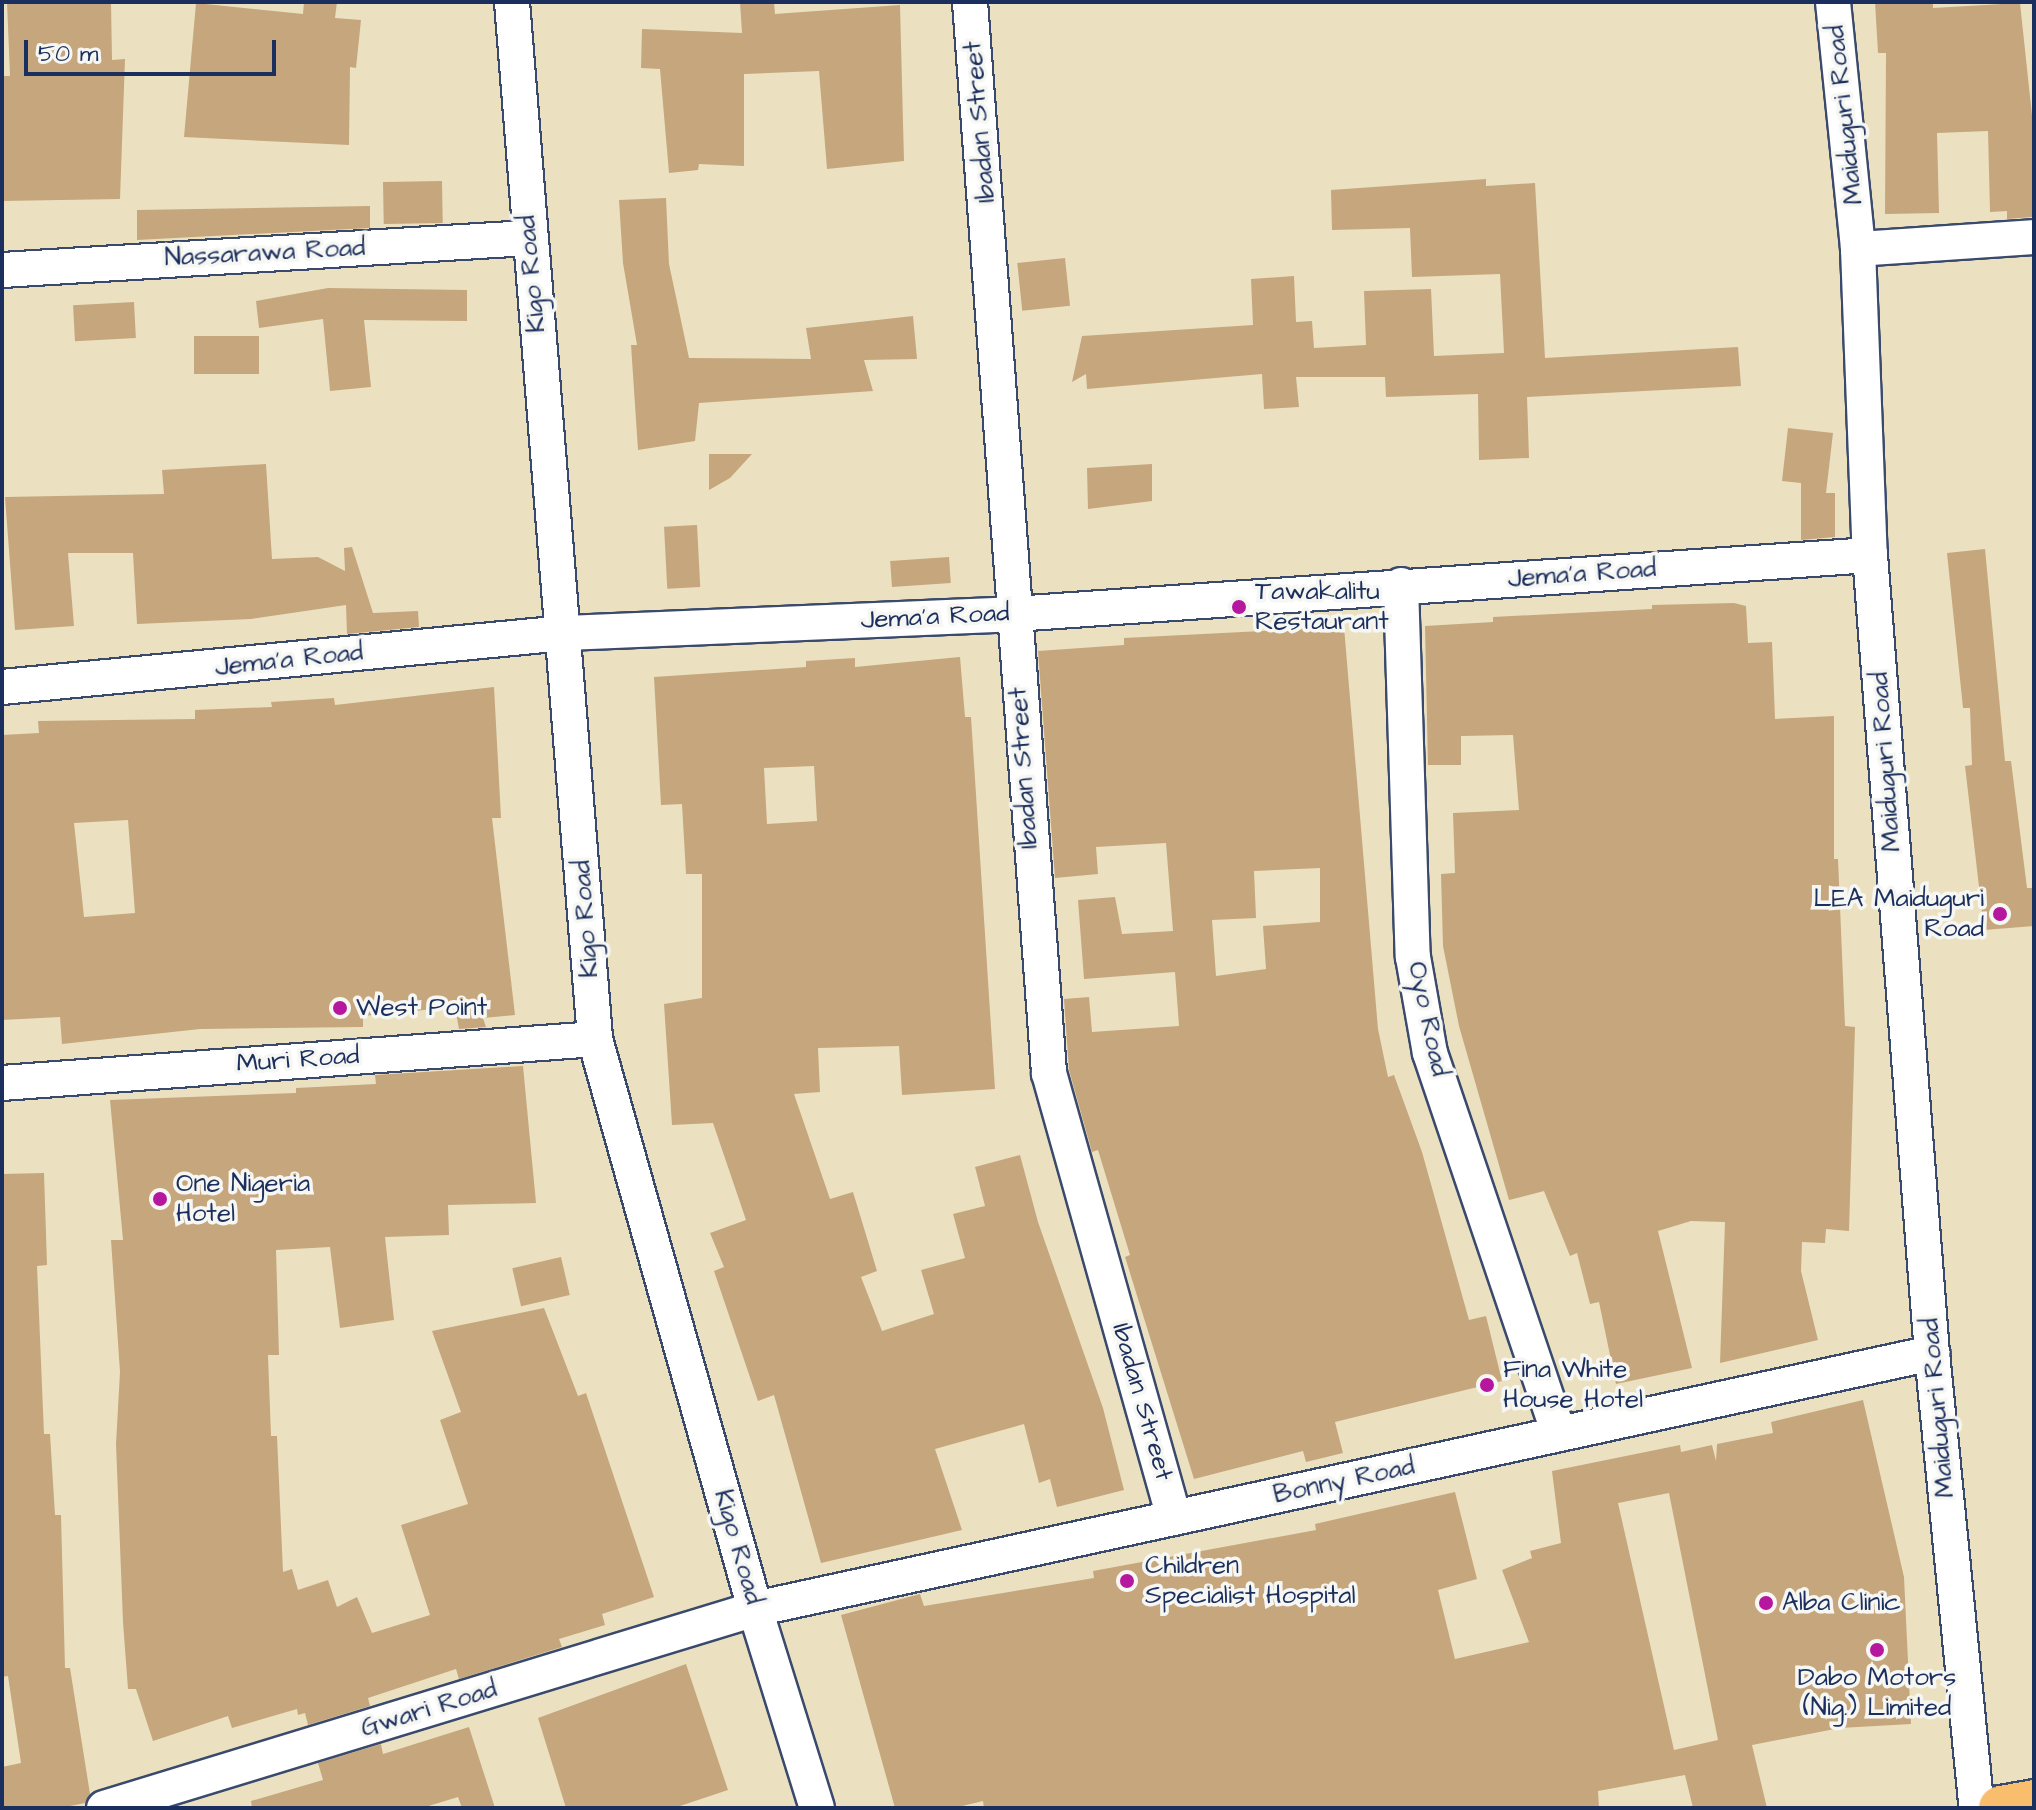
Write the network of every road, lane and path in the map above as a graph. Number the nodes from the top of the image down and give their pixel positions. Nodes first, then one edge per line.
1 (512, 2) edge
2 (970, 2) edge
3 (1833, 2) edge
4 (2034, 237) edge
5 (528, 238) junction
6 (1858, 249) junction
7 (2, 270) edge
8 (1870, 555) junction
9 (1401, 585) junction
10 (1014, 614) junction
11 (565, 633) junction
12 (2, 687) edge
13 (595, 1039) junction
14 (2, 1083) edge
15 (1932, 1353) junction
16 (1559, 1434) junction
17 (1174, 1518) junction
18 (755, 1609) junction
19 (2034, 1802) edge
20 (104, 1808) edge
21 (817, 1808) edge
22 (1977, 1808) edge
23 (2001, 1808) edge

1 - 5 street, Kigo Road
2 - 10 street, Ibadan Street
3 - 6 street, Maiduguri Road
4 - 6 street
5 - 7 street, Nassarawa Road
5 - 11 street, Kigo Road
6 - 8 street, Maiduguri Road
8 - 9 street, Jema'a Road
8 - 15 street, Maiduguri Road
9 - 10 street, Jema'a Road
9 - 16 street, Oyo Road
10 - 11 street, Jema'a Road
10 - 17 street, Ibadan Street
11 - 12 street, Jema'a Road
11 - 13 street, Kigo Road
13 - 14 street, Muri Road
13 - 18 street, Kigo Road
15 - 16 street, Bonny Road
15 - 22 street, Maiduguri Road
16 - 17 street, Bonny Road
17 - 18 street, Bonny Road
18 - 20 street, Gwari Road
18 - 21 street, Kigo Road
19 - 23 main road

